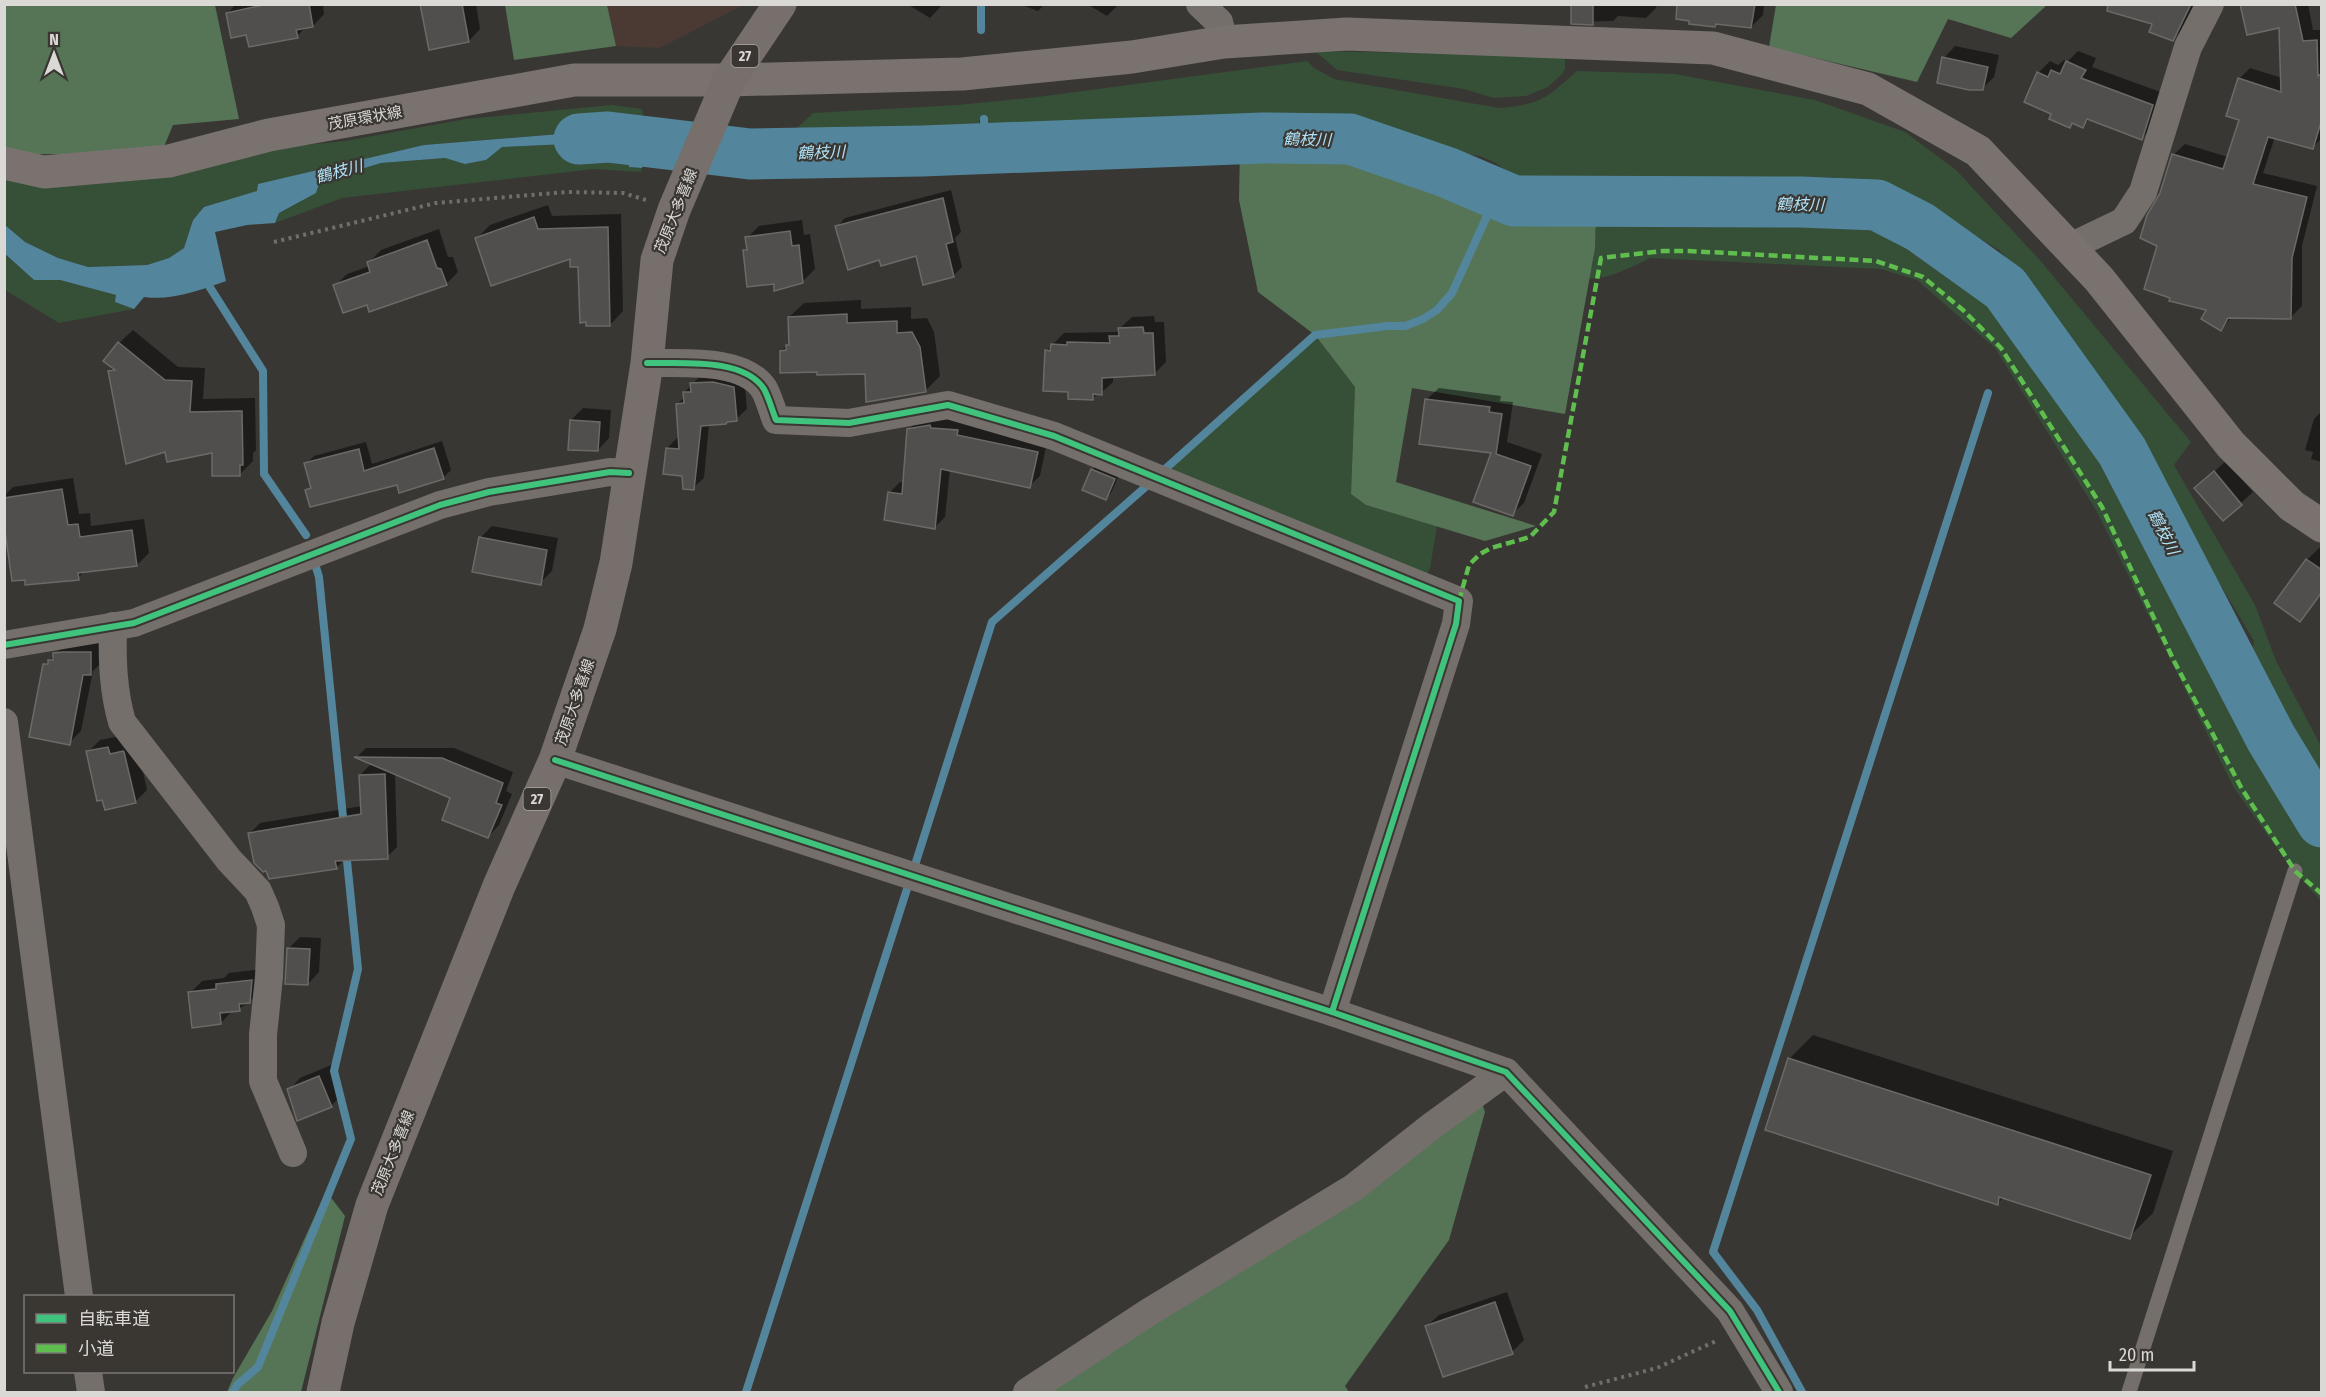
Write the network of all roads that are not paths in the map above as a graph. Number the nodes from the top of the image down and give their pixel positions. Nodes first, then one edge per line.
1 (780, 4) edge
2 (1200, 4) edge
3 (2210, 4) edge
4 (1224, 42) junction
5 (729, 80) junction
6 (4, 163) edge
7 (2070, 247) junction
8 (647, 363) junction
9 (629, 473) junction
10 (2322, 526) edge
11 (113, 626) junction
12 (4, 645) edge
13 (4, 722) edge
14 (555, 760) junction
15 (2295, 871) dead end
16 (1332, 1012) junction
17 (1506, 1072) junction
18 (293, 1153) dead end
19 (79, 1295) edge
20 (88, 1373) edge
21 (91, 1392) edge
22 (323, 1392) edge
23 (1027, 1392) edge
24 (1779, 1392) edge
25 (2129, 1392) edge

1 - 5 main road, 茂原大多喜線 / 27
2 - 4 street
3 - 7 street
4 - 5 main road, 茂原環状線
4 - 7 main road, 茂原環状線
5 - 6 main road, 茂原環状線
5 - 8 main road, 茂原大多喜線 / 27
7 - 10 main road, 茂原環状線
8 - 9 main road, 茂原大多喜線 / 27
8 - 16 street
9 - 11 street
9 - 14 main road, 茂原大多喜線 / 27
11 - 12 street
11 - 18 street
13 - 19 street
14 - 16 street
14 - 22 main road, 茂原大多喜線 / 27
15 - 25 lane
16 - 17 street
17 - 23 street
17 - 24 street
20 - 21 street

